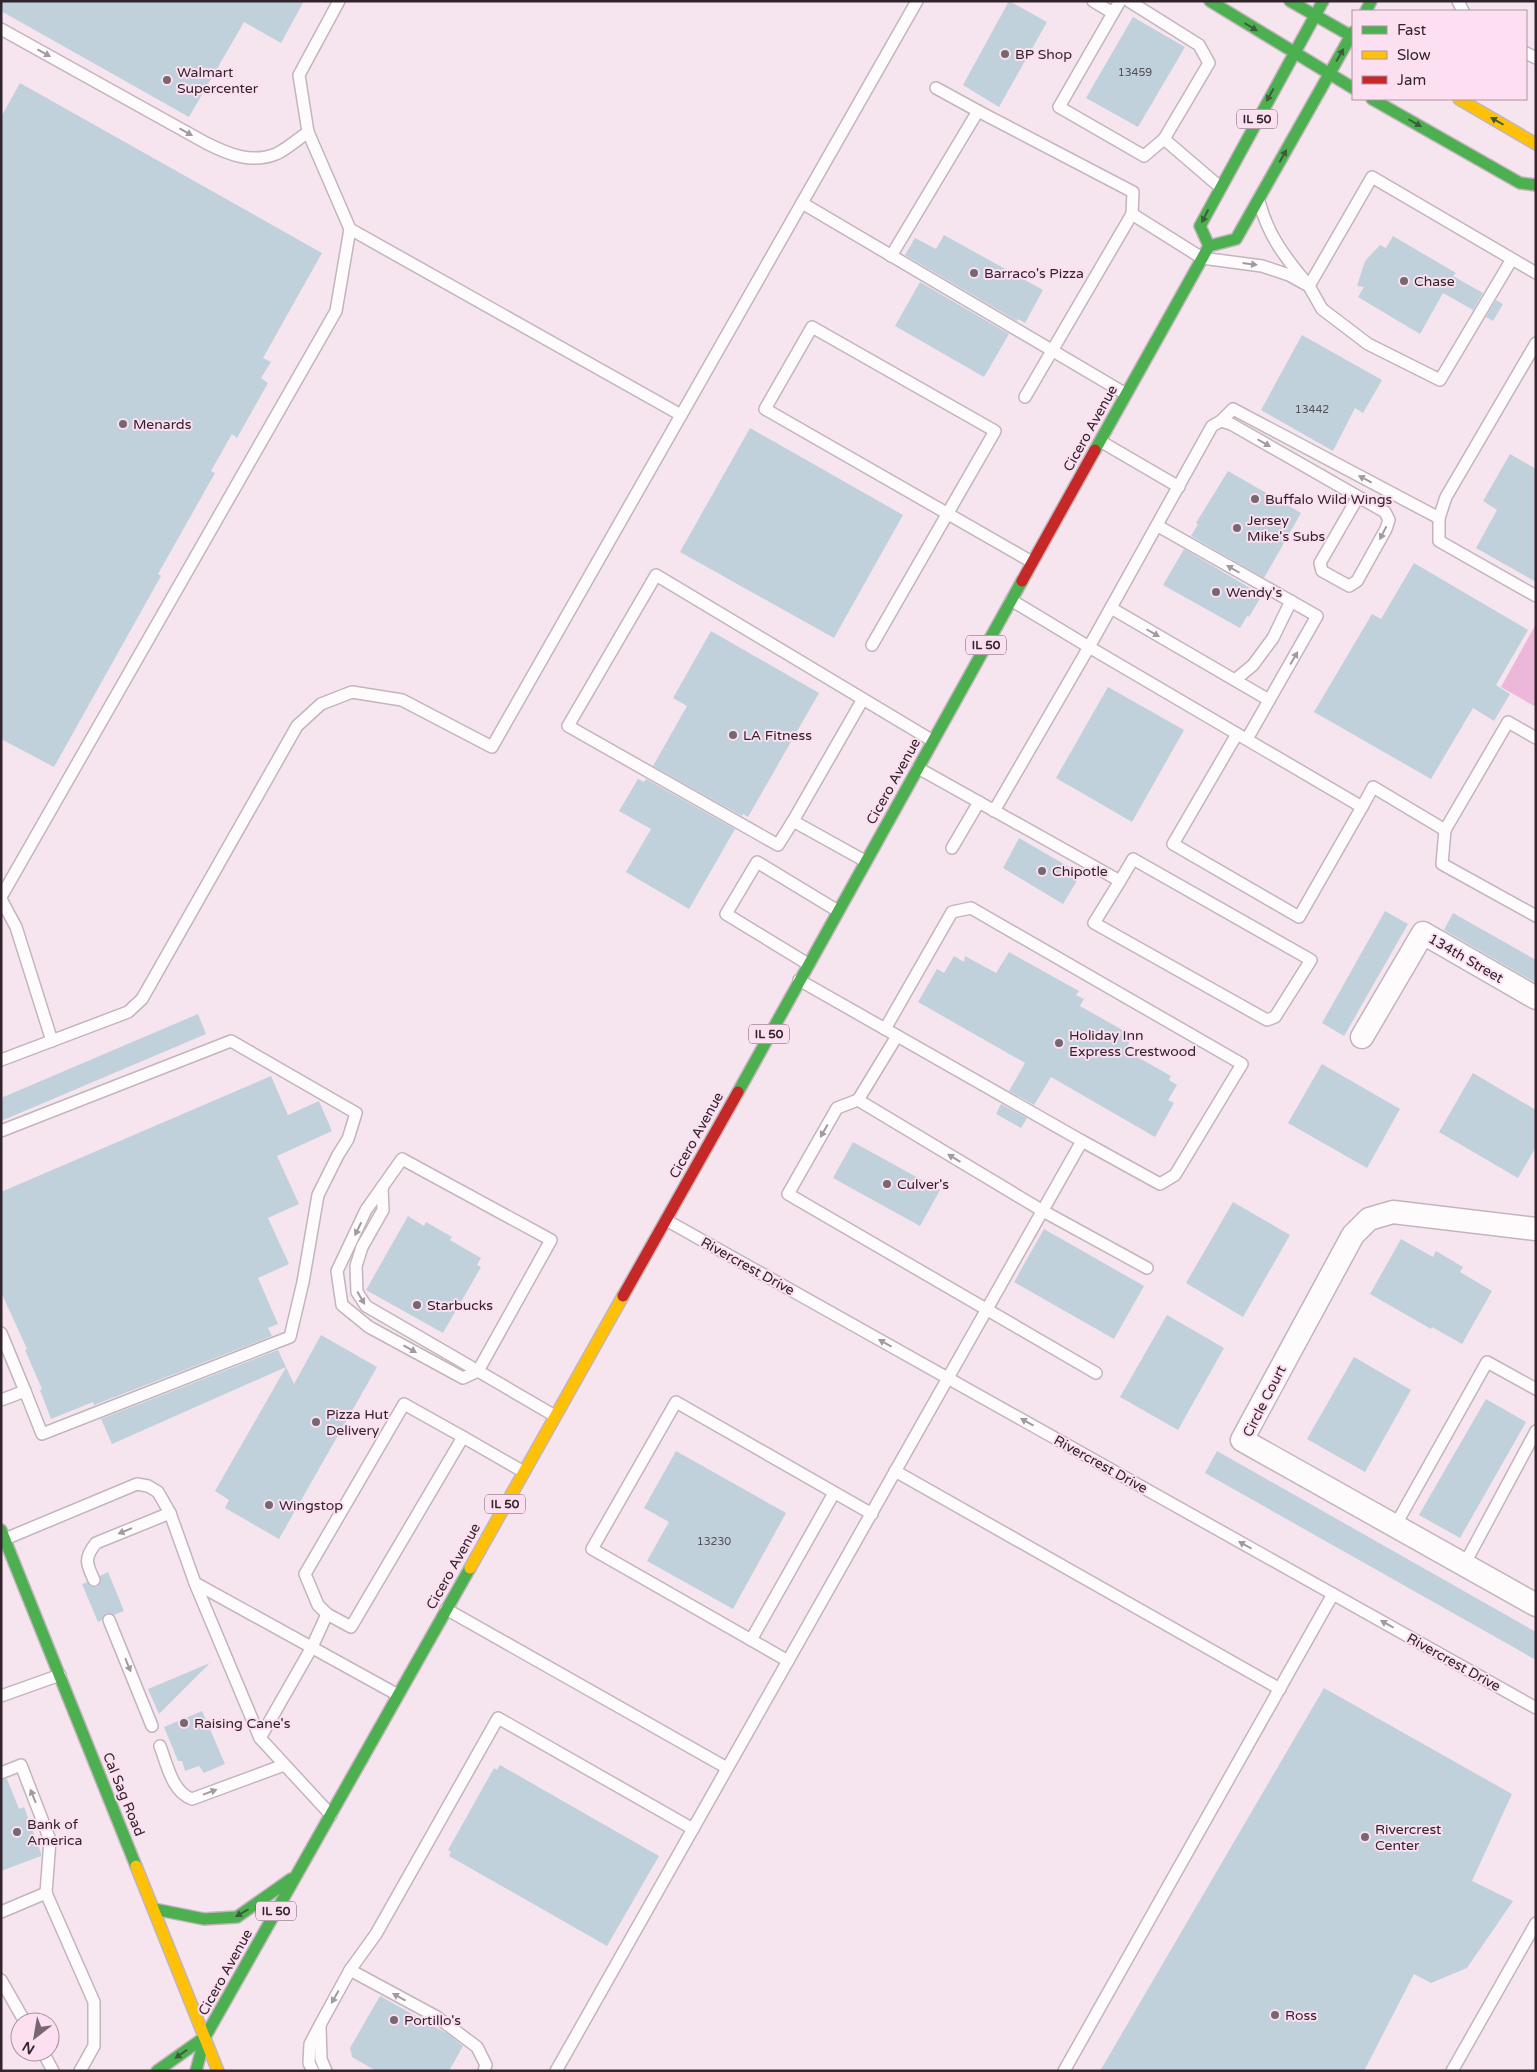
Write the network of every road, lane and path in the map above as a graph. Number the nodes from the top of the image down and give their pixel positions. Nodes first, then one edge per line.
1 (338, 1) edge
2 (917, 1) edge
3 (1093, 1) edge
4 (1120, 1) edge
5 (1129, 1) edge
6 (1210, 1) edge
7 (1290, 1) edge
8 (1323, 1) edge
9 (1113, 13) junction
10 (1315, 16) junction
11 (1, 29) edge
12 (1352, 34) edge
13 (1352, 37) edge
14 (1294, 52) junction
15 (1329, 74) junction
16 (1352, 87) edge
17 (936, 88) dead end
18 (1374, 100) edge
19 (1461, 100) edge
20 (978, 111) junction
21 (308, 132) junction
22 (1164, 139) junction
23 (1536, 144) edge
24 (1536, 185) edge
25 (1220, 187) junction
26 (1259, 199) junction
27 (802, 203) junction
28 (1132, 214) junction
29 (350, 229) junction
30 (1209, 246) junction
31 (891, 256) junction
32 (1202, 258) junction
33 (1512, 259) junction
34 (1536, 273) edge
35 (1309, 286) junction
36 (1536, 342) edge
37 (1051, 351) junction
38 (1126, 394) junction
39 (1025, 397) dead end
40 (681, 415) junction
41 (1221, 421) junction
42 (1100, 441) junction
43 (1179, 487) junction
44 (1358, 497) junction
45 (948, 513) junction
46 (1439, 518) junction
47 (1158, 526) junction
48 (1032, 562) junction
49 (1536, 596) edge
50 (1011, 600) junction
51 (1291, 601) junction
52 (1111, 608) junction
53 (872, 645) dead end
54 (1089, 647) junction
55 (1235, 680) junction
56 (863, 699) junction
57 (1269, 700) junction
58 (1242, 737) junction
59 (1536, 738) edge
60 (933, 741) junction
61 (918, 768) junction
62 (979, 802) junction
63 (1362, 807) junction
64 (994, 811) junction
65 (793, 820) junction
66 (1445, 830) junction
67 (952, 848) dead end
68 (866, 862) junction
69 (1120, 881) junction
70 (1, 898) edge
71 (838, 911) junction
72 (1536, 916) edge
73 (808, 964) junction
74 (799, 980) junction
75 (1536, 998) edge
76 (886, 1029) junction
77 (897, 1036) junction
78 (1362, 1038) dead end
79 (52, 1041) junction
80 (1, 1060) edge
81 (858, 1100) junction
82 (1, 1131) edge
83 (1082, 1141) junction
84 (382, 1187) junction
85 (1043, 1211) junction
86 (666, 1220) junction
87 (1536, 1229) edge
88 (1147, 1268) dead end
89 (986, 1311) junction
90 (1, 1333) edge
91 (478, 1372) junction
92 (1096, 1373) dead end
93 (948, 1378) junction
94 (1536, 1389) edge
95 (25, 1391) junction
96 (1, 1400) edge
97 (555, 1416) junction
98 (1536, 1431) edge
99 (463, 1437) junction
100 (524, 1472) junction
101 (895, 1472) junction
102 (834, 1493) junction
103 (170, 1513) junction
104 (872, 1514) junction
105 (1395, 1526) junction
106 (3, 1534) edge
107 (1464, 1565) junction
108 (94, 1580) dead end
109 (196, 1583) junction
110 (1333, 1594) junction
111 (1536, 1605) edge
112 (446, 1609) junction
113 (327, 1614) junction
114 (109, 1620) dead end
115 (751, 1640) junction
116 (312, 1647) junction
117 (788, 1661) junction
118 (60, 1675) junction
119 (1280, 1689) junction
120 (398, 1695) junction
121 (1, 1696) edge
122 (1536, 1708) edge
123 (152, 1726) dead end
124 (260, 1738) junction
125 (160, 1746) dead end
126 (284, 1765) junction
127 (727, 1768) junction
128 (1, 1773) edge
129 (331, 1815) junction
130 (693, 1829) junction
131 (296, 1876) junction
132 (46, 1893) junction
133 (154, 1909) junction
134 (1, 1912) edge
135 (1536, 1923) edge
136 (350, 1970) junction
137 (1, 1980) edge
138 (19, 2012) edge
139 (320, 2025) junction
140 (205, 2037) junction
141 (80, 2071) edge
142 (157, 2071) edge
143 (196, 2071) edge
144 (218, 2071) edge
145 (313, 2071) edge
146 (326, 2071) edge
147 (484, 2071) edge
148 (556, 2071) edge
149 (1064, 2071) edge
150 (1452, 2071) edge

1 - 21 lane
2 - 27 lane
3 - 9 lane
4 - 9 lane
5 - 22 lane
6 -> 14 main road
7 - 10 main road
8 - 10 main road
9 - 22 lane
10 - 12 main road
10 - 14 main road
11 -> 21 lane
15 -> 13 main road
14 - 15 main road
14 -> 25 main road, IL 50
15 - 16 main road
26 -> 15 main road, IL 50
17 - 20 lane
18 -> 24 main road
23 -> 19 main road
20 - 28 lane
20 - 31 lane
21 - 29 lane
22 - 25 lane
25 -> 30 main road, IL 50
26 - 30 main road, IL 50
26 - 35 lane
27 - 31 lane
27 - 40 lane
28 - 32 lane
28 - 37 lane
29 - 40 lane
29 - 70 lane
30 - 32 main road, Cicero Avenue / IL 50
31 - 37 lane
32 -> 35 lane
32 - 38 main road, Cicero Avenue / IL 50
33 - 34 lane
33 - 35 lane
33 - 35 lane
36 - 46 lane
37 - 38 lane
37 - 39 lane
38 - 42 main road, Cicero Avenue / IL 50
40 - 79 lane
41 - 43 lane
41 -> 44 lane
46 -> 41 lane
42 - 43 lane
42 - 48 main road, Cicero Avenue / IL 50
43 - 47 lane
44 -> 44 lane
45 - 45 lane
45 - 48 lane
45 - 53 lane
46 - 49 lane
51 -> 47 lane
47 - 52 lane
48 - 50 main road, Cicero Avenue / IL 50
50 - 54 lane
50 - 60 main road, Cicero Avenue / IL 50
51 - 55 lane
57 -> 51 lane
52 - 54 lane
52 -> 55 lane
54 - 58 lane
54 - 64 lane
55 - 57 lane
56 - 60 lane
56 - 65 lane
56 - 65 lane
57 - 58 lane
58 - 63 lane
58 - 63 lane
59 - 66 lane
60 - 61 main road, Cicero Avenue / IL 50
61 - 62 lane
61 - 68 main road, Cicero Avenue / IL 50
62 - 64 lane
62 - 67 lane
63 - 66 lane
64 - 69 lane
65 - 68 lane
66 - 72 lane
68 - 71 main road, Cicero Avenue / IL 50
69 - 69 lane
70 - 79 lane
71 - 73 main road, Cicero Avenue / IL 50
71 - 73 lane
73 - 74 main road, Cicero Avenue / IL 50
74 - 76 lane
74 - 86 main road, Cicero Avenue / IL 50
75 - 78 street, 134th Street
76 - 77 lane
76 - 83 lane
77 - 81 lane
77 - 83 lane
79 - 80 lane
85 -> 81 lane
81 -> 89 lane
82 - 95 lane
83 - 85 lane
84 -> 91 lane
84 -> 91 lane
84 - 91 lane
85 - 88 lane
85 - 89 lane
93 -> 86 lane, Rivercrest Drive
86 - 97 main road, Cicero Avenue / IL 50
87 - 105 street, Circle Court
89 - 92 lane
89 - 93 lane
90 - 95 lane
91 - 97 lane
93 - 101 lane
110 -> 93 lane, Rivercrest Drive
94 - 105 lane
95 - 96 lane
97 - 100 main road, Cicero Avenue / IL 50
98 - 107 lane
99 - 100 lane
99 - 113 lane
99 - 113 lane
100 - 112 main road, Cicero Avenue / IL 50
101 - 104 lane
101 - 119 lane
102 - 104 lane
102 - 115 lane
102 - 115 lane
103 - 106 lane
103 -> 108 lane
103 - 109 lane
104 - 117 lane
105 - 107 street, Circle Court
106 - 118 main road, Cal Sag Road
107 - 111 street, Circle Court
109 - 116 lane
109 - 124 lane
110 - 119 lane
122 -> 110 lane, Rivercrest Drive
112 - 120 main road, Cicero Avenue / IL 50
112 - 127 lane
113 - 116 lane
114 -> 123 lane
115 - 117 lane
116 - 120 lane
116 - 124 lane
117 - 127 lane
118 - 121 lane
118 - 133 main road, Cal Sag Road
119 - 149 lane
120 - 129 main road, Cicero Avenue / IL 50
124 - 126 lane
125 -> 126 lane
126 - 129 lane
127 - 130 lane
132 -> 128 lane
129 - 131 main road, Cicero Avenue / IL 50
130 - 136 lane
130 - 148 lane
131 -> 133 main road
131 - 140 main road, Cicero Avenue / IL 50
132 - 134 lane
132 - 141 lane
133 - 140 main road, Cal Sag Road
135 - 150 lane
136 -> 139 lane
147 -> 136 lane
137 - 138 lane
139 - 145 lane
139 - 146 lane
140 -> 142 main road, Cicero Avenue / IL 50
140 - 143 main road, Cicero Avenue / IL 50
140 - 144 main road, Cal Sag Road

